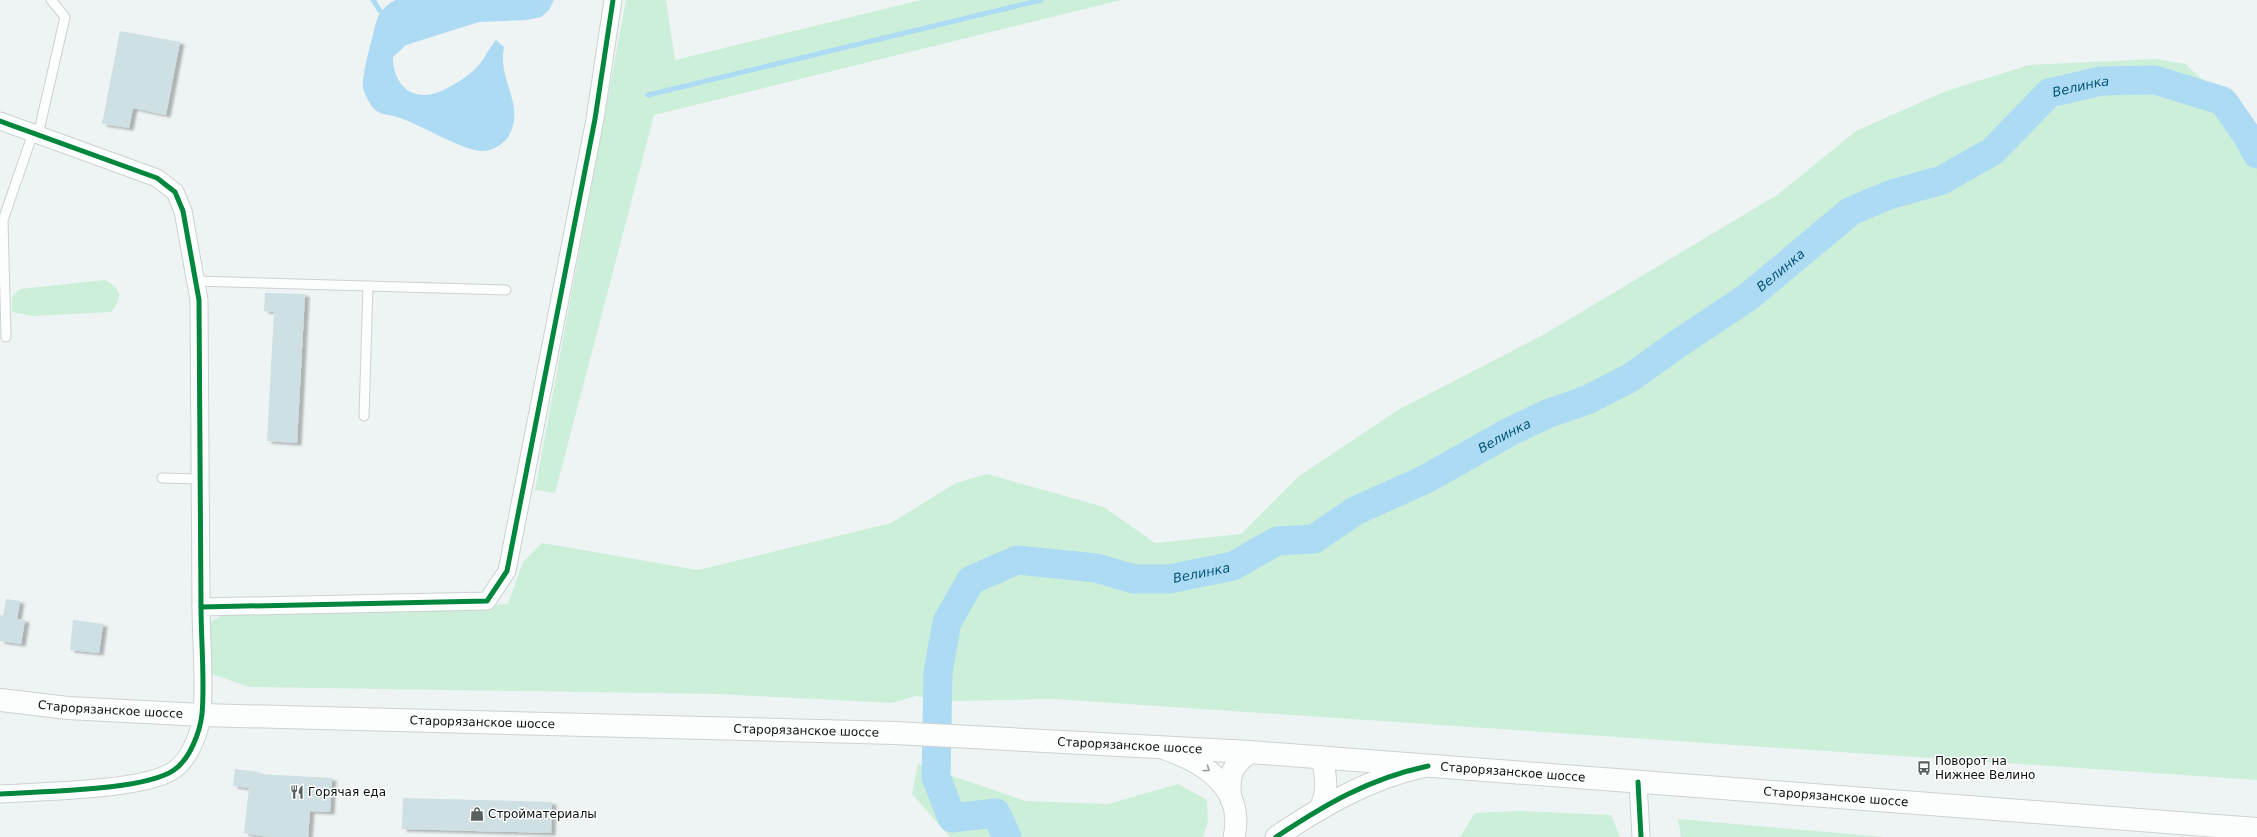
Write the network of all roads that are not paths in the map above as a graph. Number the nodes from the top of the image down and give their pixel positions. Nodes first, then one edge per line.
1 (51, 0) edge
2 (613, 0) edge
3 (0, 121) edge
4 (36, 134) junction
5 (195, 281) junction
6 (368, 286) junction
7 (506, 290) dead end
8 (6, 337) dead end
9 (364, 416) dead end
10 (162, 478) dead end
11 (200, 479) junction
12 (201, 607) junction
13 (0, 700) edge
14 (202, 715) junction
15 (1159, 747) junction
16 (1250, 752) junction
17 (1322, 757) junction
18 (1428, 766) junction
19 (1638, 782) junction
20 (0, 794) edge
21 (1231, 799) junction
22 (1319, 810) junction
23 (2257, 829) edge
24 (1234, 837) edge
25 (1276, 837) edge
26 (1641, 837) edge

1 - 4 lane
2 - 12 street
3 - 4 street
4 - 5 street
4 - 8 lane
5 - 6 lane
5 - 11 street
6 - 7 lane
6 - 9 lane
10 - 11 lane
11 - 12 street
12 - 14 street
13 - 14 main road, Старорязанское шоссе
14 - 15 main road, Старорязанское шоссе
14 - 20 street
15 - 16 main road, Старорязанское шоссе
15 -> 21 street
16 - 17 main road, Старорязанское шоссе
16 - 21 street
17 - 18 main road, Старорязанское шоссе
17 - 22 street
18 - 19 main road, Старорязанское шоссе
18 - 22 street
19 - 23 main road, Старорязанское шоссе
19 - 26 street
21 - 24 street
22 - 25 street

